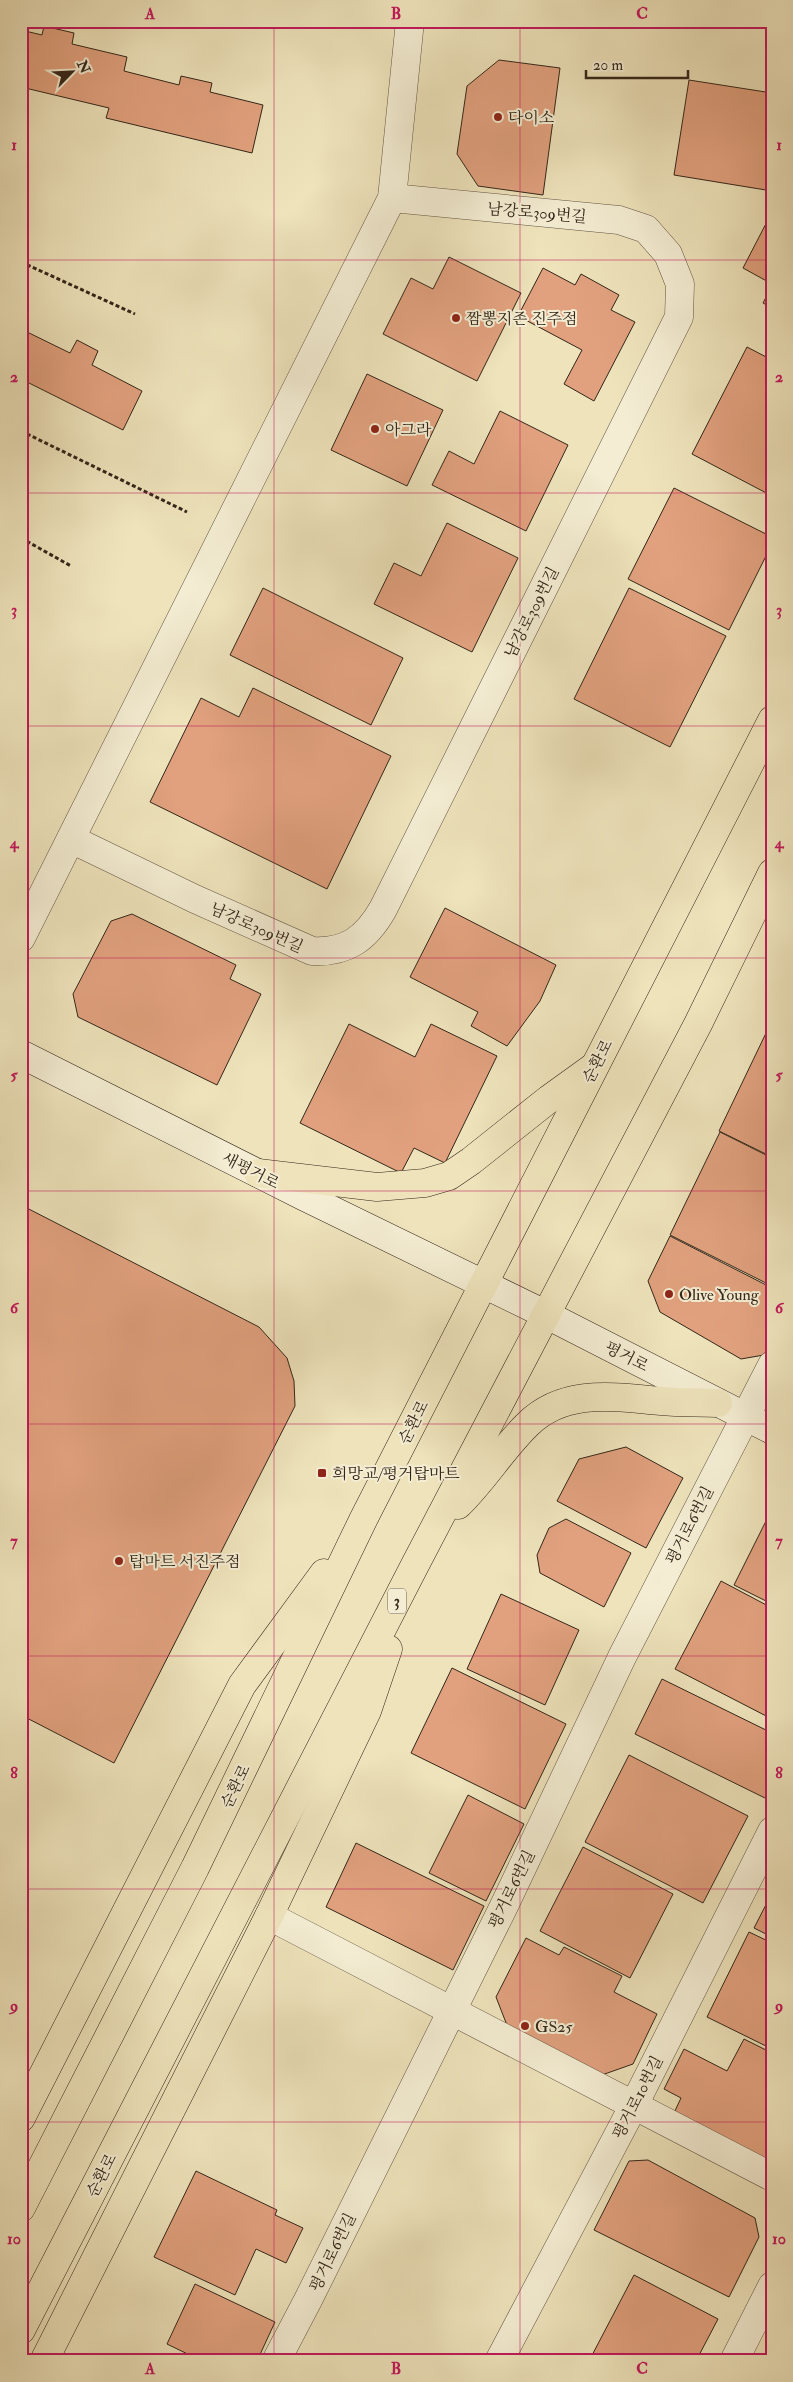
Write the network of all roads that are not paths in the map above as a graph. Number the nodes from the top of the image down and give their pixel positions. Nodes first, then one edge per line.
1 (410, 21) edge
2 (392, 198) junction
3 (772, 720) edge
4 (72, 839) junction
5 (772, 873) edge
6 (21, 938) edge
7 (21, 1054) edge
8 (595, 1065) junction
9 (258, 1173) junction
10 (482, 1284) junction
11 (547, 1315) junction
12 (772, 1365) edge
13 (718, 1403) junction
14 (744, 1416) junction
15 (772, 1430) edge
16 (364, 1518) junction
17 (436, 1526) junction
18 (416, 1563) junction
19 (772, 1831) edge
20 (269, 1916) junction
21 (451, 2010) junction
22 (634, 2105) junction
23 (21, 2118) edge
24 (772, 2177) edge
25 (21, 2208) edge
26 (772, 2286) edge
27 (21, 2330) edge
28 (44, 2361) edge
29 (276, 2361) edge
30 (499, 2361) edge
31 (734, 2361) edge

1 - 2 street
2 - 4 street
2 - 4 street, 남강로309번길
3 - 8 main road, 순환로
4 - 6 street
5 - 11 main road, 순환로 / 3
7 - 9 street, 새평거로
8 - 9 main road
8 - 10 main road, 순환로
9 - 10 street, 새평거로
10 - 11 street, 평거로
10 - 16 main road, 순환로
11 - 13 street, 평거로
11 - 17 main road, 순환로 / 3
12 - 14 street, 평거로6번길
13 - 14 street, 평거로
13 - 17 main road
14 - 15 street, 평거로
14 - 21 street, 평거로6번길
16 - 23 main road
16 - 25 main road, 순환로
17 - 18 main road, 순환로 / 3
18 - 20 main road
18 - 27 main road, 순환로 / 3
19 - 22 street, 평거로10번길
20 - 21 street
20 - 28 main road
21 - 22 street
21 - 29 street, 평거로6번길
22 - 24 street
22 - 30 street, 평거로10번길
26 - 31 street

